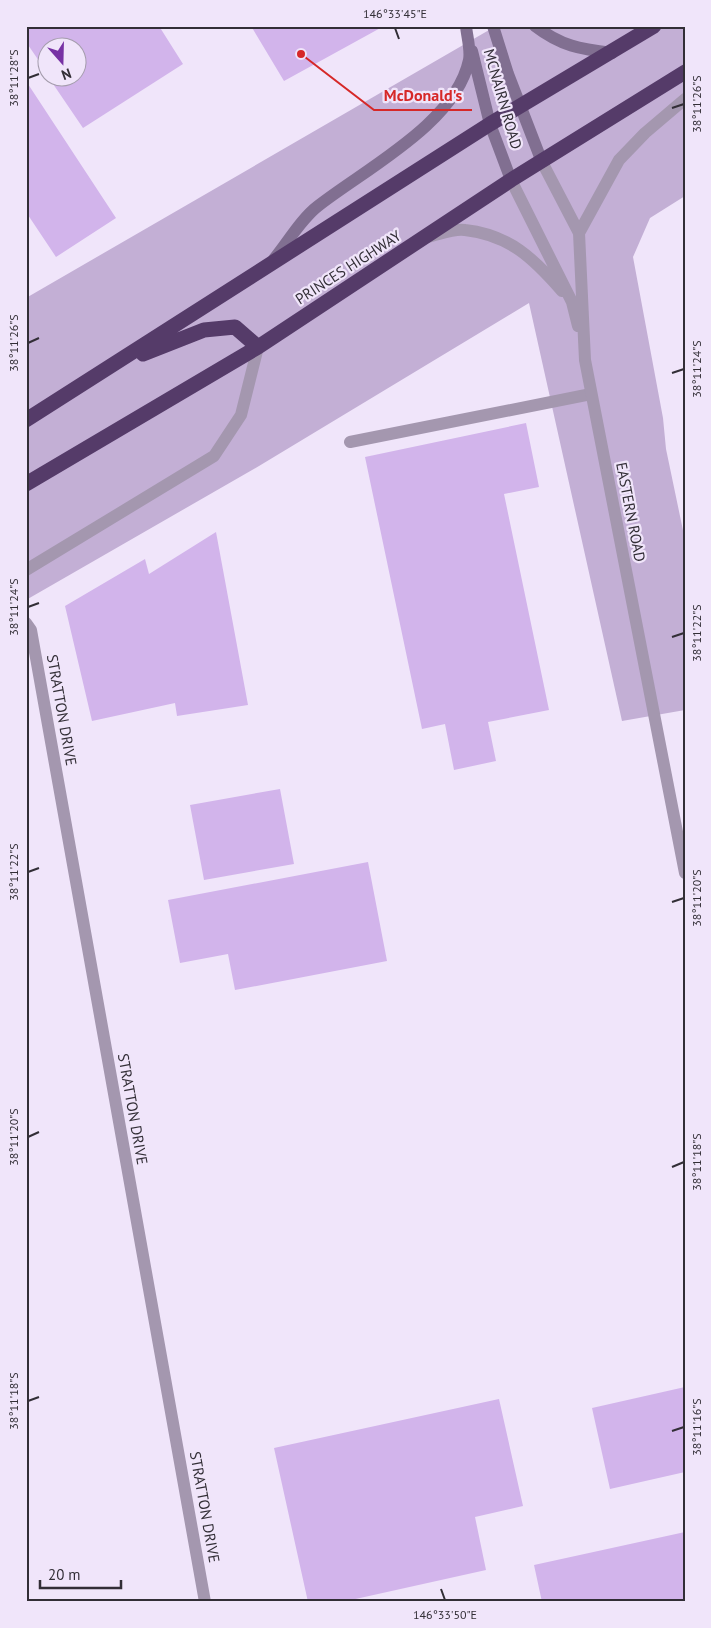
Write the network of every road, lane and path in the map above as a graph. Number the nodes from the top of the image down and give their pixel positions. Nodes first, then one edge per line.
1 (466, 26) edge
2 (493, 26) edge
3 (534, 26) edge
4 (654, 26) edge
5 (641, 31) edge
6 (612, 53) junction
7 (685, 72) edge
8 (685, 99) edge
9 (520, 107) junction
10 (490, 124) junction
11 (542, 162) junction
12 (511, 180) junction
13 (579, 233) junction
14 (427, 237) junction
15 (266, 268) junction
16 (572, 302) junction
17 (258, 346) junction
18 (585, 360) junction
19 (109, 368) junction
20 (592, 394) junction
21 (26, 420) edge
22 (350, 442) dead end
23 (26, 484) edge
24 (26, 570) edge
25 (26, 623) edge
26 (685, 873) edge
27 (205, 1602) edge

1 - 10 street, MCNAIRN ROAD
1 - 15 street
2 - 9 street, MCNAIRN ROAD
3 - 6 street
4 - 5 highway
5 - 6 highway
6 - 9 highway
7 - 11 highway, PRINCES HIGHWAY
8 - 13 street
9 - 10 highway
9 - 11 street, MCNAIRN ROAD
10 - 12 street, MCNAIRN ROAD
10 - 15 highway
11 - 12 highway, PRINCES HIGHWAY
11 - 13 street, EASTERN ROAD
12 - 14 highway, PRINCES HIGHWAY
12 - 16 street
13 - 18 street, EASTERN ROAD
14 - 16 street
14 - 17 highway, PRINCES HIGHWAY
15 - 19 highway
16 - 18 street
17 - 19 highway
17 - 23 highway, PRINCES HIGHWAY
17 - 24 street
18 - 20 street, EASTERN ROAD
19 - 21 highway
20 - 22 street
20 - 26 street, EASTERN ROAD
25 - 27 street, STRATTON DRIVE

